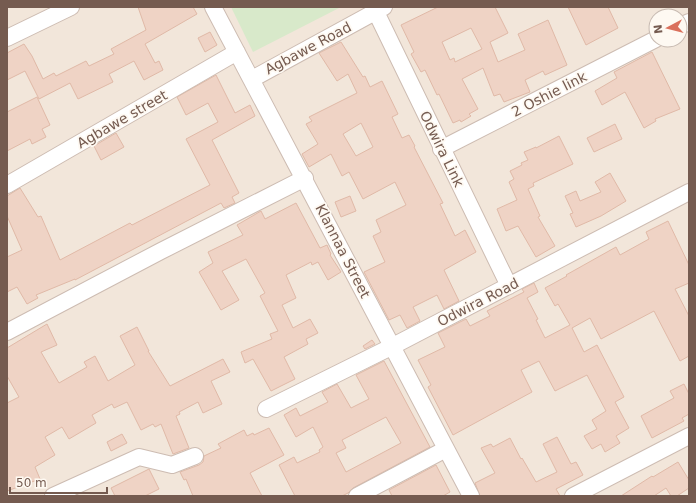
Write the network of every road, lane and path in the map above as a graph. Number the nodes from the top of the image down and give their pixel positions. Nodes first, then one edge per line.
1 (71, 7) edge
2 (213, 7) edge
3 (380, 9) edge
4 (7, 38) edge
5 (648, 43) edge
6 (237, 52) junction
7 (252, 78) junction
8 (441, 149) junction
9 (305, 178) junction
10 (7, 186) edge
11 (689, 192) edge
12 (509, 286) junction
13 (7, 332) edge
14 (391, 347) junction
15 (266, 409) dead end
16 (689, 436) edge
17 (446, 449) junction
18 (195, 456) dead end
19 (53, 496) edge
20 (357, 496) edge
21 (471, 496) edge
22 (573, 496) edge

1 - 4 street
2 - 6 street, Klannaa Street
3 - 7 street, Agbawe Road
3 - 8 street, Odwira Link
5 - 8 street, 2 Oshie link
6 - 7 street, Klannaa Street
6 - 10 street, Agbawe street
7 - 9 street, Klannaa Street
8 - 12 street, Odwira Link
9 - 13 street
9 - 14 street, Klannaa Street
11 - 12 street, Odwira Road
12 - 14 street, Odwira Road
14 - 15 street, Odwira Road
14 - 17 street, Klannaa Street
16 - 22 street
17 - 20 street
17 - 21 street, Klannaa Street
18 - 19 street

